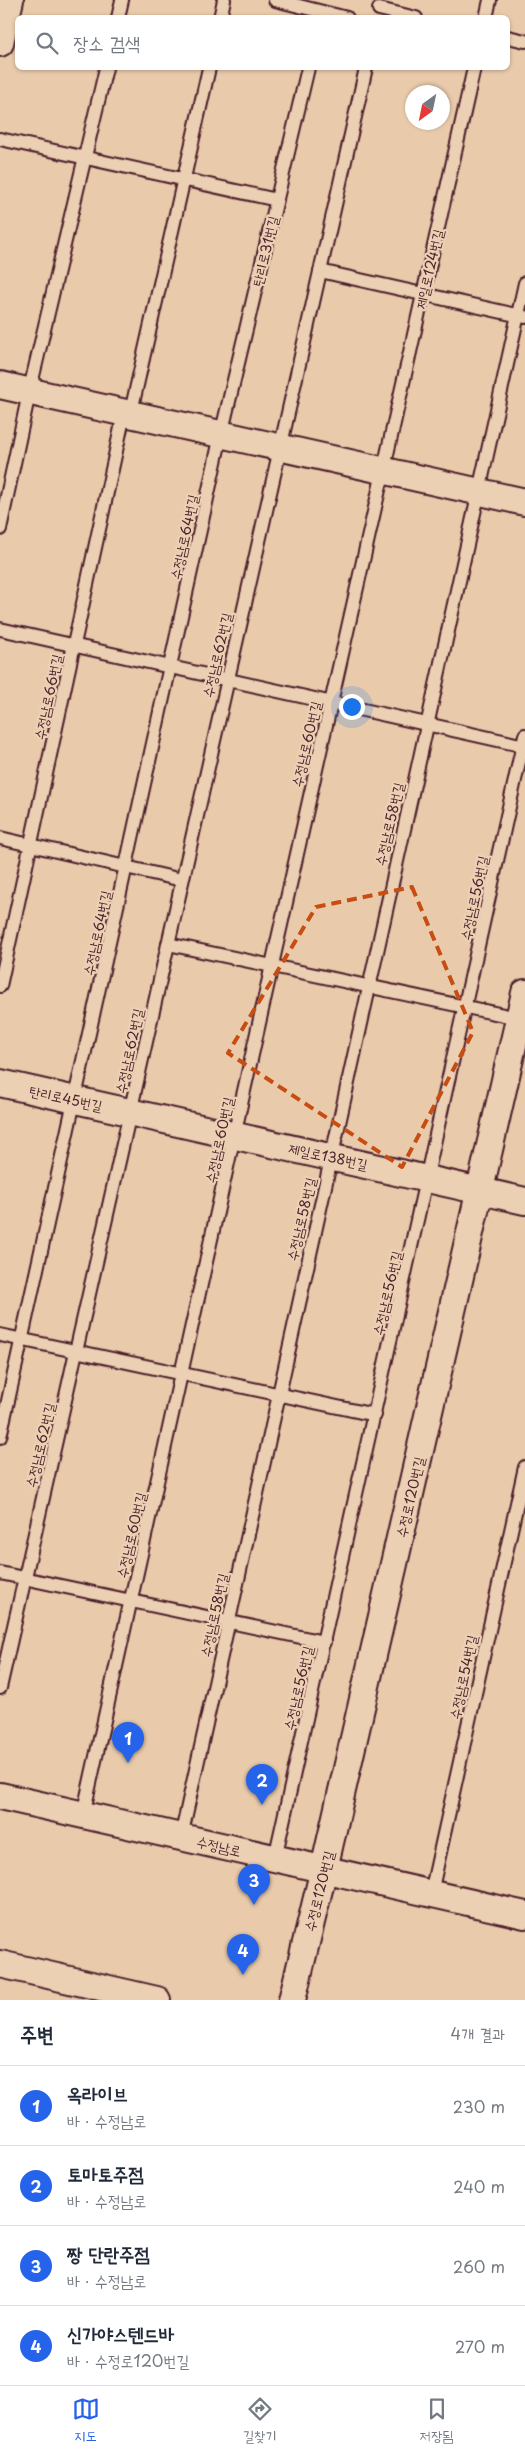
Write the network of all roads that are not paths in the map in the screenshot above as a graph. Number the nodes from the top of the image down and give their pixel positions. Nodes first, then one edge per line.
1 (122, 0) edge
2 (224, 0) edge
3 (275, 0) edge
4 (490, 0) edge
5 (379, 9) edge
6 (322, 10) edge
7 (119, 15) edge
8 (221, 15) edge
9 (338, 15) edge
10 (404, 15) edge
11 (487, 15) edge
12 (510, 37) edge
13 (525, 41) edge
14 (106, 70) edge
15 (209, 70) edge
16 (308, 70) edge
17 (366, 70) edge
18 (474, 70) edge
19 (0, 139) edge
20 (85, 157) junction
21 (184, 180) junction
22 (277, 200) junction
23 (320, 271) junction
24 (525, 283) edge
25 (423, 294) junction
26 (521, 316) edge
27 (0, 385) edge
28 (29, 393) junction
29 (127, 415) junction
30 (221, 435) junction
31 (279, 448) junction
32 (382, 471) junction
33 (478, 491) junction
34 (525, 502) edge
35 (0, 529) edge
36 (0, 629) edge
37 (74, 646) junction
38 (171, 668) junction
39 (227, 680) junction
40 (331, 704) junction
41 (427, 725) junction
42 (524, 742) edge
43 (0, 838) edge
44 (30, 845) junction
45 (127, 867) junction
46 (182, 880) junction
47 (168, 944) junction
48 (272, 966) junction
49 (0, 986) edge
50 (368, 986) junction
51 (525, 993) edge
52 (465, 1007) junction
53 (522, 1019) edge
54 (0, 1083) edge
55 (76, 1100) junction
56 (131, 1112) junction
57 (235, 1135) junction
58 (331, 1156) junction
59 (428, 1178) junction
60 (480, 1191) junction
61 (525, 1201) edge
62 (0, 1335) edge
63 (22, 1340) junction
64 (77, 1351) junction
65 (182, 1374) junction
66 (278, 1394) junction
67 (375, 1415) junction
68 (0, 1437) edge
69 (525, 1467) edge
70 (0, 1573) edge
71 (25, 1578) junction
72 (131, 1601) junction
73 (228, 1621) junction
74 (324, 1642) junction
75 (0, 1688) edge
76 (0, 1796) edge
77 (84, 1815) junction
78 (181, 1837) junction
79 (275, 1858) junction
80 (324, 1869) junction
81 (431, 1893) junction
82 (525, 1915) edge
83 (0, 1964) edge
84 (158, 2000) edge
85 (292, 2000) edge

1 - 7 lane
2 - 8 lane
3 - 6 lane
4 - 11 lane
5 - 10 lane
6 - 9 lane
12 - 13 lane
14 - 20 lane
15 - 21 lane
16 - 22 lane, 탄리로31번길
17 - 23 lane, 수정남로62번길
18 - 25 lane, 제일로124번길
19 - 20 lane
20 - 21 lane
20 - 28 lane
21 - 22 lane
21 - 29 lane
22 - 30 lane, 탄리로31번길
23 - 25 lane
23 - 31 lane, 수정남로62번길
24 - 26 lane
25 - 26 lane
25 - 32 lane, 제일로124번길
26 - 33 lane
27 - 28 street
28 - 29 street
28 - 35 lane
29 - 30 street
29 - 37 lane, 수정남로66번길
30 - 31 street
30 - 38 lane, 수정남로64번길
31 - 32 street
31 - 39 lane, 수정남로62번길
32 - 33 street
32 - 40 lane, 수정남로60번길
33 - 34 street
33 - 41 lane, 수정남로58번길
36 - 37 lane
37 - 38 lane
37 - 44 lane, 수정남로66번길
38 - 39 lane
38 - 45 lane, 수정남로64번길
39 - 40 lane
39 - 46 lane, 수정남로62번길
40 - 41 lane
40 - 48 lane, 수정남로60번길
41 - 42 lane
41 - 50 lane, 수정남로58번길
42 - 52 lane, 수정남로56번길
43 - 44 lane
44 - 45 lane
44 - 49 lane, 수정남로66번길
45 - 46 lane
45 - 55 lane, 수정남로64번길
46 - 47 lane, 수정남로62번길
47 - 48 lane
47 - 56 lane, 수정남로62번길
48 - 50 lane
48 - 57 lane, 수정남로60번길
50 - 52 lane
50 - 58 lane, 수정남로58번길
51 - 53 street, 수정로120번길
52 - 53 lane
52 - 59 lane, 수정남로56번길
53 - 60 street, 수정로120번길
54 - 55 street, 탄리로45번길
55 - 56 street, 탄리로45번길
55 - 63 lane, 수정남로64번길
56 - 57 street, 제일로138번길
56 - 64 lane, 수정남로62번길
57 - 58 street, 제일로138번길
57 - 65 lane, 수정남로60번길
58 - 59 street, 제일로138번길
58 - 66 lane, 수정남로58번길
59 - 60 street, 제일로138번길
59 - 67 lane, 수정남로56번길
60 - 61 street, 제일로138번길
60 - 80 street, 수정로120번길
62 - 63 lane
63 - 64 lane
63 - 68 lane, 수정남로64번길
64 - 65 lane
64 - 71 lane, 수정남로62번길
65 - 66 lane
65 - 72 lane, 수정남로60번길
66 - 67 lane
66 - 73 lane, 수정남로58번길
67 - 74 lane, 수정남로56번길
69 - 81 lane, 수정남로54번길
70 - 71 lane
71 - 72 lane
71 - 75 lane, 수정남로62번길
72 - 73 lane
72 - 77 lane, 수정남로60번길
73 - 74 lane
73 - 78 lane, 수정남로58번길
74 - 79 lane, 수정남로56번길
76 - 77 street, 수정남로
77 - 78 street, 수정남로
78 - 79 street, 수정남로
79 - 80 street, 수정남로
80 - 81 street, 수정남로
80 - 85 street, 수정로120번길
81 - 82 street, 수정남로
83 - 84 street

